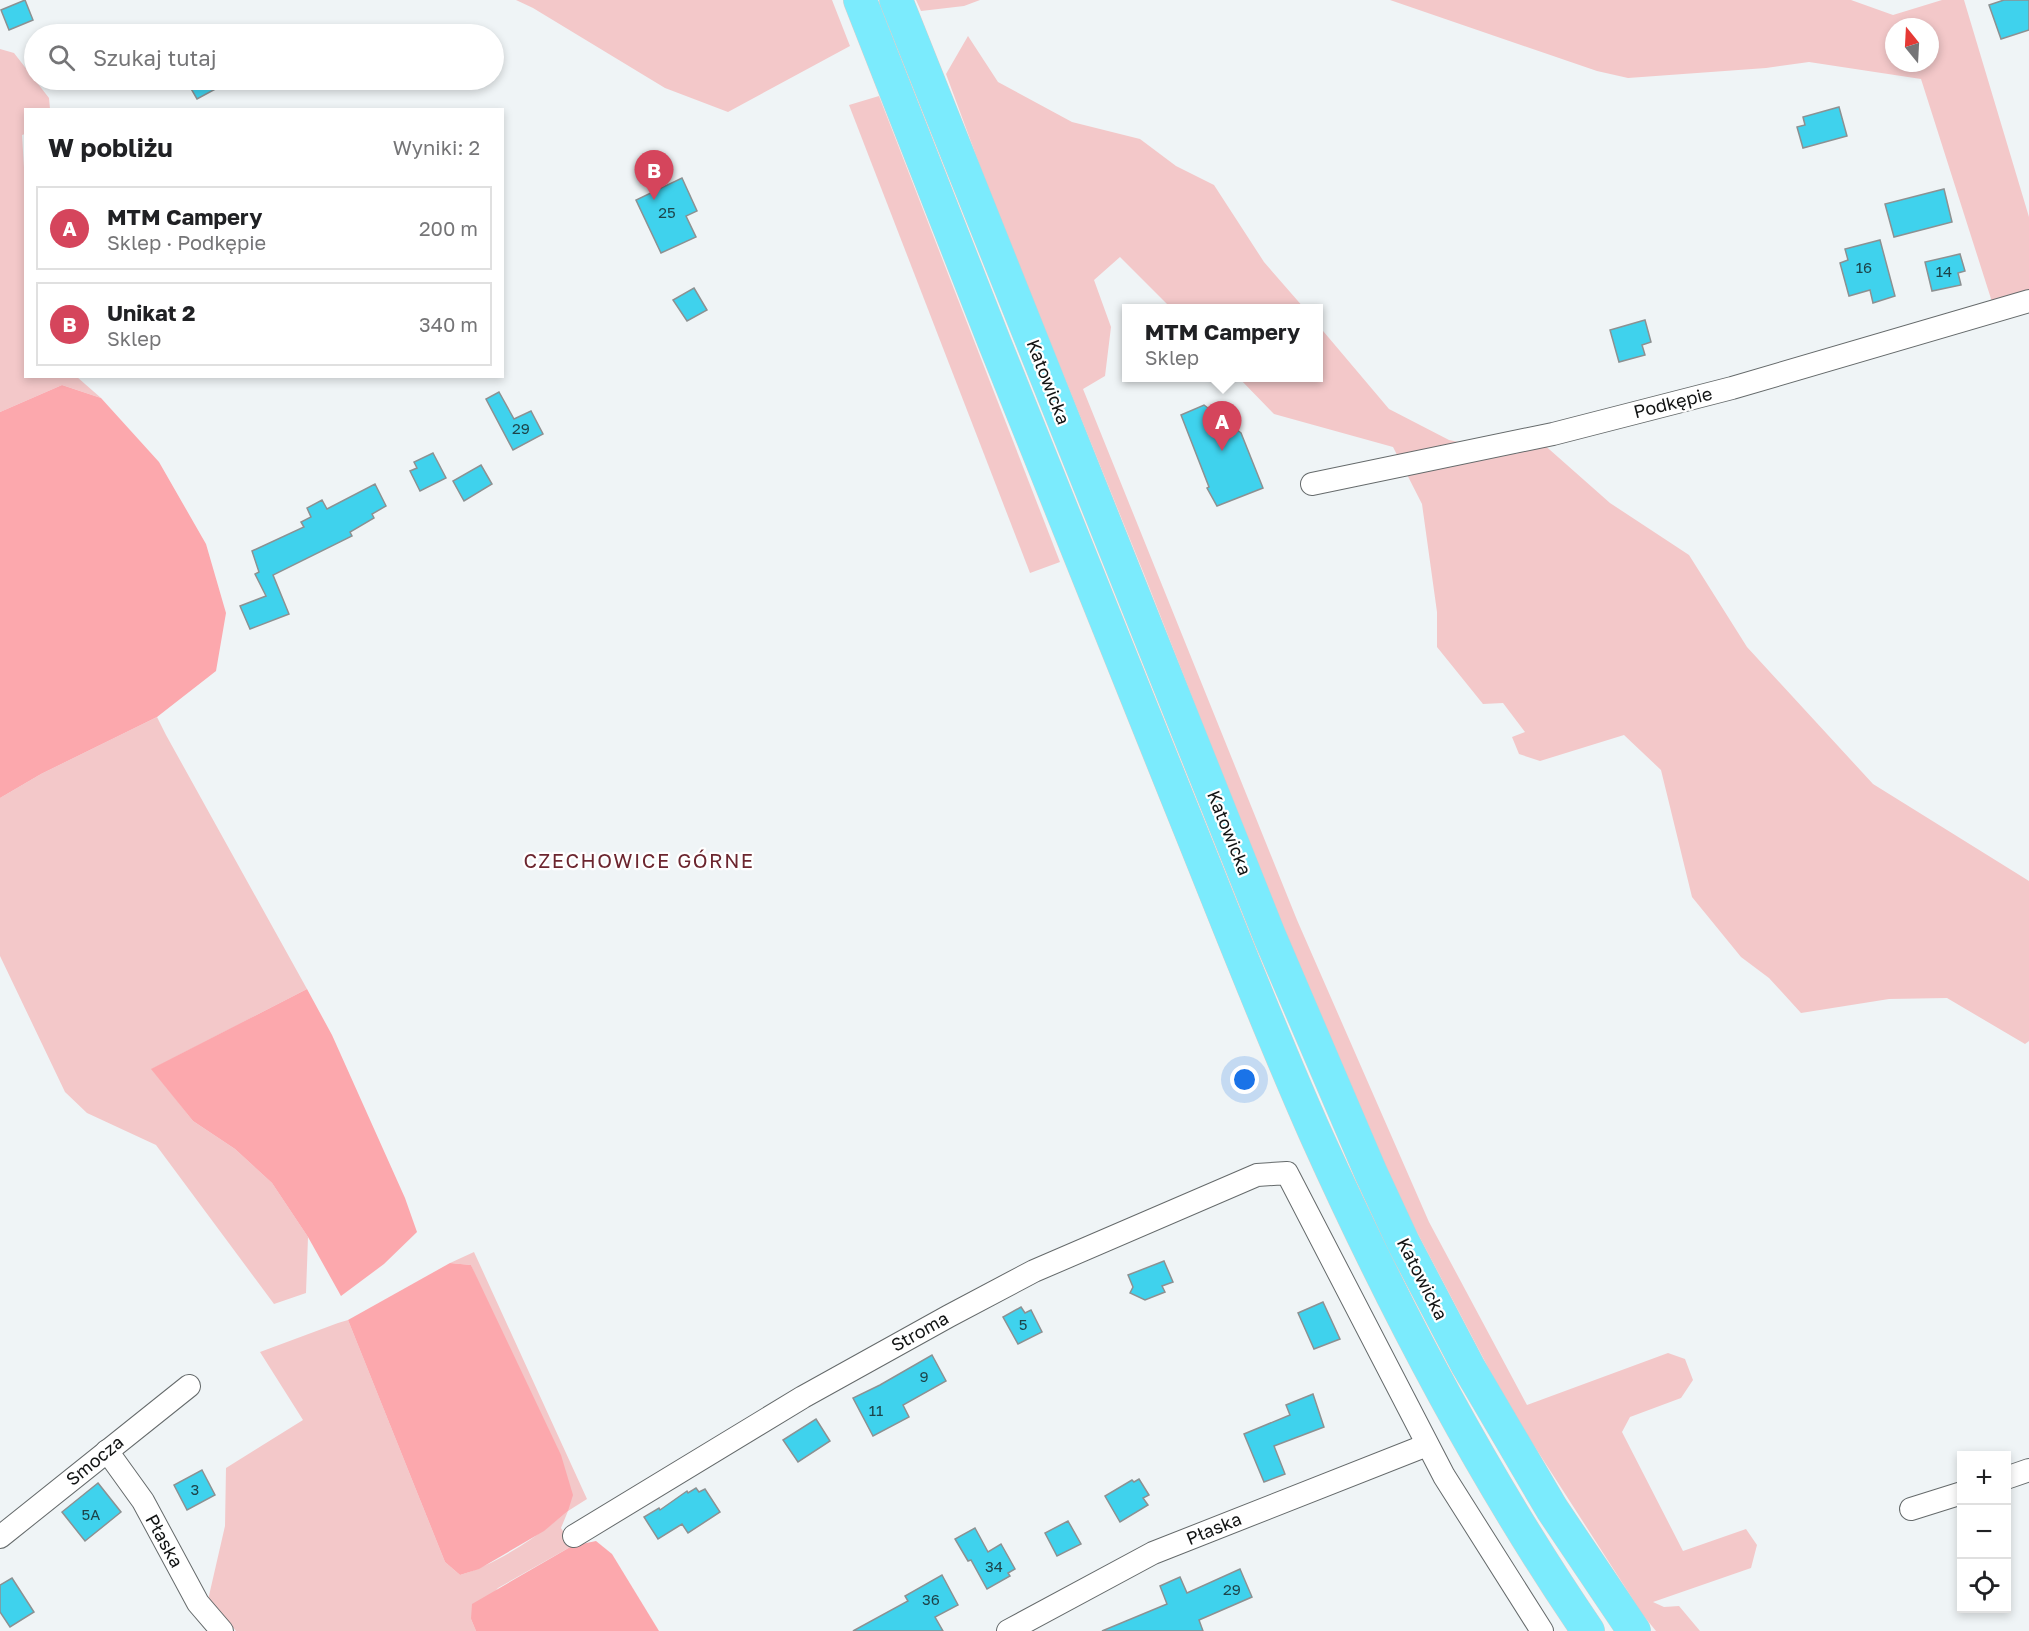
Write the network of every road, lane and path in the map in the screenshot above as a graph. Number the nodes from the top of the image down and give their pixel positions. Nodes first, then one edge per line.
1 (860, 0) edge
2 (896, 0) edge
3 (2029, 301) edge
4 (1312, 483) dead end
5 (189, 1386) dead end
6 (1427, 1445) junction
7 (107, 1451) junction
8 (2029, 1470) edge
9 (2011, 1477) edge
10 (1957, 1494) edge
11 (1911, 1509) dead end
12 (1, 1534) edge
13 (574, 1536) dead end
14 (222, 1631) edge
15 (1008, 1631) edge
16 (1542, 1631) edge
17 (1588, 1631) edge
18 (1634, 1631) edge

1 - 17 main road, Katowicka
2 - 18 main road, Katowicka
3 - 4 street, Podkępie
5 - 7 street, Smocza
6 - 13 street, Stroma
6 - 15 street, Płaska
6 - 16 street
7 - 12 street, Smocza
7 - 14 street, Płaska
8 - 9 street
10 - 11 street

